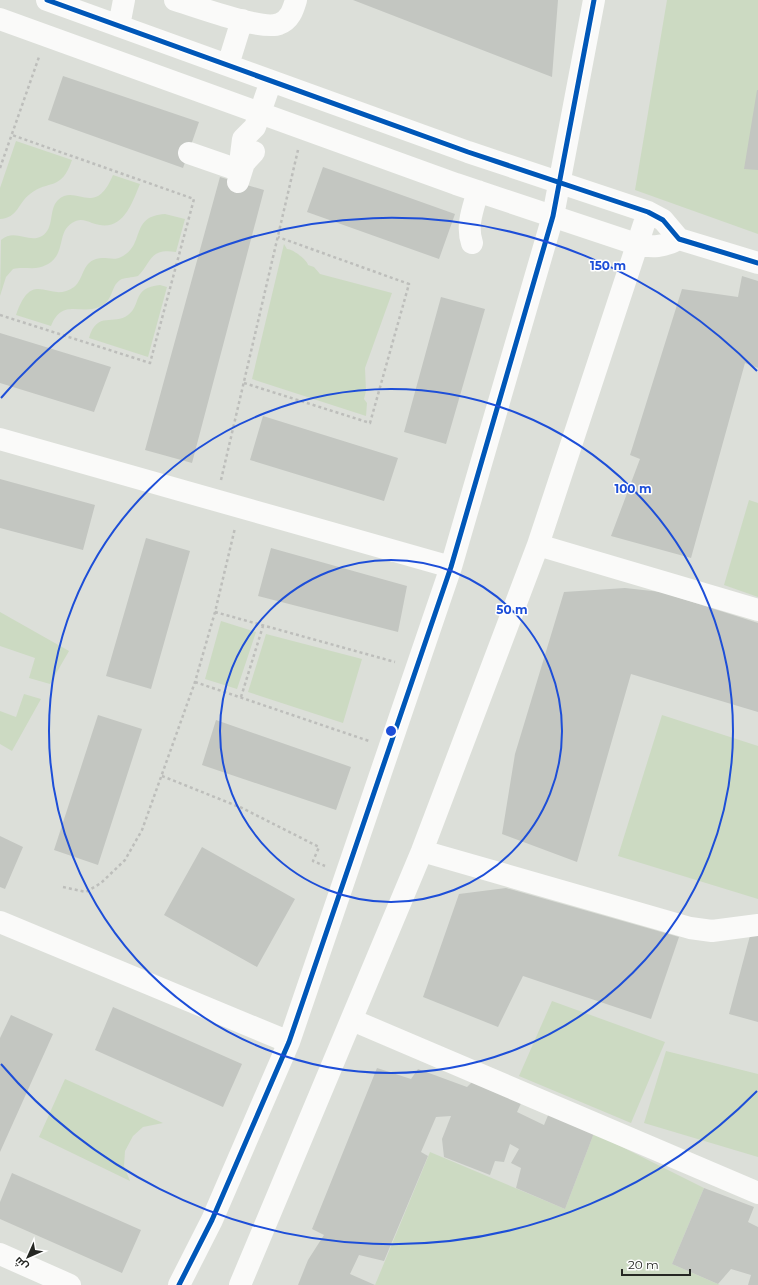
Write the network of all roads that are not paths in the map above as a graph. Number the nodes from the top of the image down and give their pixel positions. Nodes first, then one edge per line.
1 (124, 0) edge
2 (174, 0) edge
3 (296, 0) edge
4 (594, 0) edge
5 (55, 1) edge
6 (0, 19) edge
7 (242, 20) junction
8 (119, 26) junction
9 (228, 65) junction
10 (271, 81) junction
11 (257, 120) junction
12 (189, 153) dead end
13 (560, 183) junction
14 (648, 212) junction
15 (553, 216) junction
16 (679, 239) junction
17 (636, 244) junction
18 (758, 263) edge
19 (0, 440) edge
20 (538, 545) junction
21 (451, 567) junction
22 (758, 610) edge
23 (422, 851) junction
24 (0, 922) edge
25 (758, 925) edge
26 (352, 1020) junction
27 (289, 1042) junction
28 (758, 1193) edge
29 (0, 1254) edge
30 (70, 1285) edge
31 (178, 1285) edge
32 (240, 1285) edge

1 - 8 street
2 - 7 street
3 - 7 street
4 - 13 street
5 - 8 street
6 - 11 street
7 - 9 street
8 - 9 street
9 - 10 street
10 - 11 street
10 - 13 street
11 - 12 street
11 - 15 street
13 - 14 street
13 - 15 street
14 - 16 street
14 - 17 street
15 - 17 street
15 - 21 street
16 - 17 street
16 - 18 street
17 - 20 street
19 - 21 street
20 - 22 street
20 - 23 street
21 - 27 street
23 - 25 street
23 - 26 street
24 - 27 street
26 - 28 street
26 - 32 street
27 - 31 street
29 - 30 street

